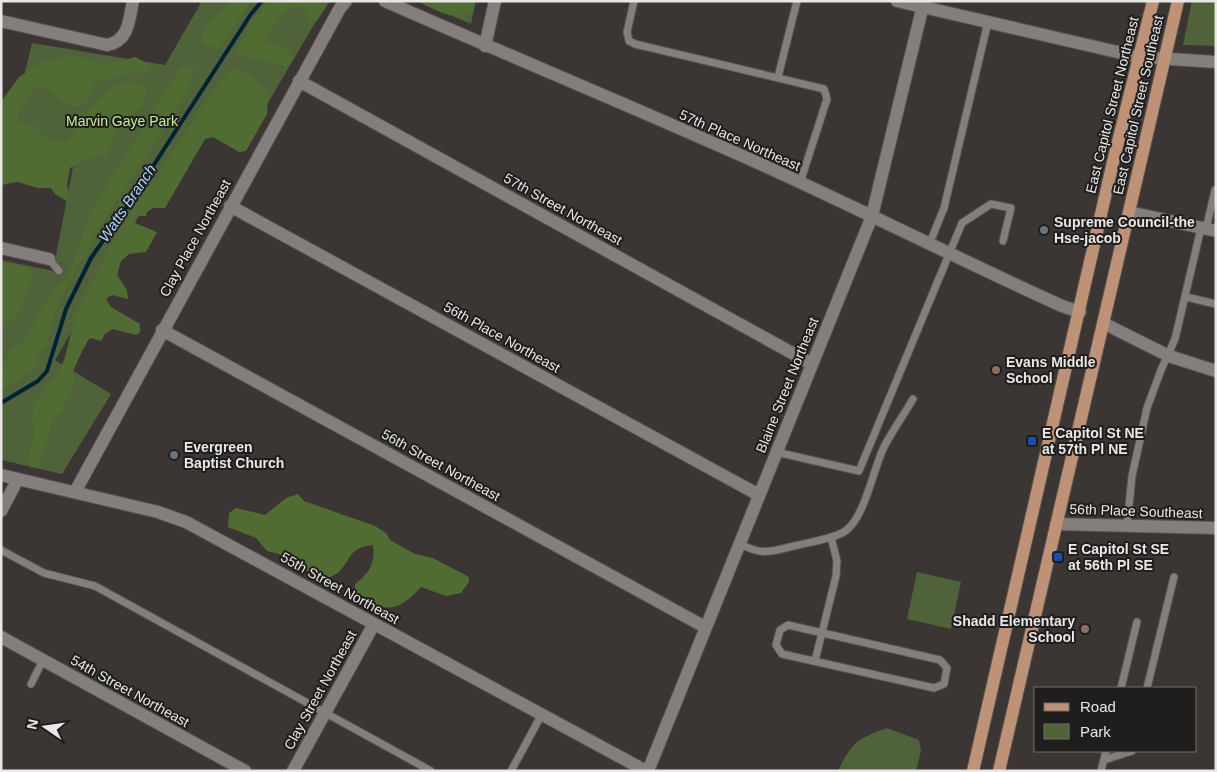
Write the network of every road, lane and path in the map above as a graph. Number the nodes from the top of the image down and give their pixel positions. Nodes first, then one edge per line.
1 (133, 1) edge
2 (346, 1) edge
3 (385, 1) edge
4 (495, 1) edge
5 (634, 1) edge
6 (797, 1) edge
7 (897, 1) edge
8 (1153, 1) edge
9 (1178, 1) edge
10 (923, 4) edge
11 (1, 21) edge
12 (988, 22) junction
13 (485, 46) junction
14 (1140, 57) junction
15 (1164, 60) junction
16 (1216, 62) edge
17 (778, 77) junction
18 (299, 81) junction
19 (800, 183) junction
20 (1215, 190) edge
21 (230, 206) junction
22 (1129, 212) junction
23 (872, 216) junction
24 (1208, 230) edge
25 (1003, 241) dead end
26 (929, 245) junction
27 (1, 248) edge
28 (949, 255) junction
29 (49, 259) joint
30 (59, 271) dead end
31 (1186, 297) junction
32 (1216, 304) edge
33 (1080, 312) junction
34 (1103, 323) junction
35 (162, 330) junction
36 (1169, 356) junction
37 (812, 364) junction
38 (1216, 371) edge
39 (913, 399) dead end
40 (776, 452) junction
41 (1, 475) edge
42 (18, 479) junction
43 (75, 492) junction
44 (759, 495) junction
45 (1, 511) edge
46 (1056, 524) junction
47 (1127, 526) junction
48 (1216, 528) edge
49 (831, 537) junction
50 (739, 543) junction
51 (1, 550) edge
52 (1174, 577) dead end
53 (1137, 622) dead end
54 (374, 624) junction
55 (705, 628) junction
56 (822, 633) junction
57 (1, 637) edge
58 (43, 660) junction
59 (815, 661) junction
60 (31, 684) dead end
61 (1121, 687) edge
62 (1147, 687) edge
63 (325, 712) junction
64 (542, 714) junction
65 (1106, 752) edge
66 (1129, 752) edge
67 (1104, 760) junction
68 (245, 771) edge
69 (293, 771) edge
70 (431, 771) edge
71 (512, 771) edge
72 (647, 771) edge
73 (973, 771) edge
74 (999, 771) edge
75 (1101, 771) edge

1 - 11 street
2 - 18 street, Clay Place Northeast
3 - 13 street, 57th Place Northeast
4 - 13 street
5 - 17 lane
6 - 17 lane
7 - 10 street
8 - 14 main road, East Capitol Street Northeast
9 - 15 main road, East Capitol Street Southeast
10 - 12 street
10 - 23 street, Blaine Street Northeast
12 - 14 street
12 - 26 lane
13 - 19 street, 57th Place Northeast
14 - 15 street
14 - 33 main road, East Capitol Street Northeast
15 - 16 street
15 - 22 main road, East Capitol Street Southeast
17 - 19 lane
18 - 21 street, Clay Place Northeast
18 - 37 street, 57th Street Northeast
19 - 23 street, 57th Place Northeast
20 - 24 lane
21 - 35 street, Clay Place Northeast
21 - 44 street, 56th Place Northeast
22 - 24 street
22 - 34 main road, East Capitol Street Southeast
23 - 26 street, 57th Place Northeast
23 - 37 street, Blaine Street Northeast
24 - 31 lane
25 - 28 lane
26 - 28 street, 57th Place Northeast
27 - 29 street
28 - 33 street, 57th Place Northeast
28 - 40 lane
29 - 30 lane
31 - 32 lane
31 - 36 lane
33 - 73 main road, East Capitol Street Northeast
34 - 36 street
34 - 46 main road, East Capitol Street Southeast
35 - 43 street, Clay Place Northeast
35 - 55 street, 56th Street Northeast
36 - 38 street
36 - 47 lane
37 - 40 street, Blaine Street Northeast
39 - 49 lane
40 - 44 street, Blaine Street Northeast
41 - 42 street, 55th Street Northeast
42 - 43 street, 55th Street Northeast
42 - 45 street
43 - 54 street, 55th Street Northeast
44 - 50 street, Blaine Street Northeast
46 - 47 street, 56th Place Southeast
46 - 74 main road, East Capitol Street Southeast
47 - 48 street, 56th Place Southeast
49 - 50 lane
49 - 56 lane
50 - 55 street, Blaine Street Northeast
51 - 63 lane
52 - 62 lane
53 - 61 lane
54 - 63 street, Clay Street Northeast
54 - 64 street, 55th Street Northeast
55 - 72 street, Blaine Street Northeast
56 - 59 lane
56 - 59 lane
56 - 59 lane
57 - 58 street, 54th Street Northeast
58 - 60 lane
58 - 68 street, 54th Street Northeast
63 - 69 street, Clay Street Northeast
63 - 70 lane
64 - 71 lane
64 - 72 street, 55th Street Northeast
65 - 67 lane
66 - 67 lane
67 - 75 lane

